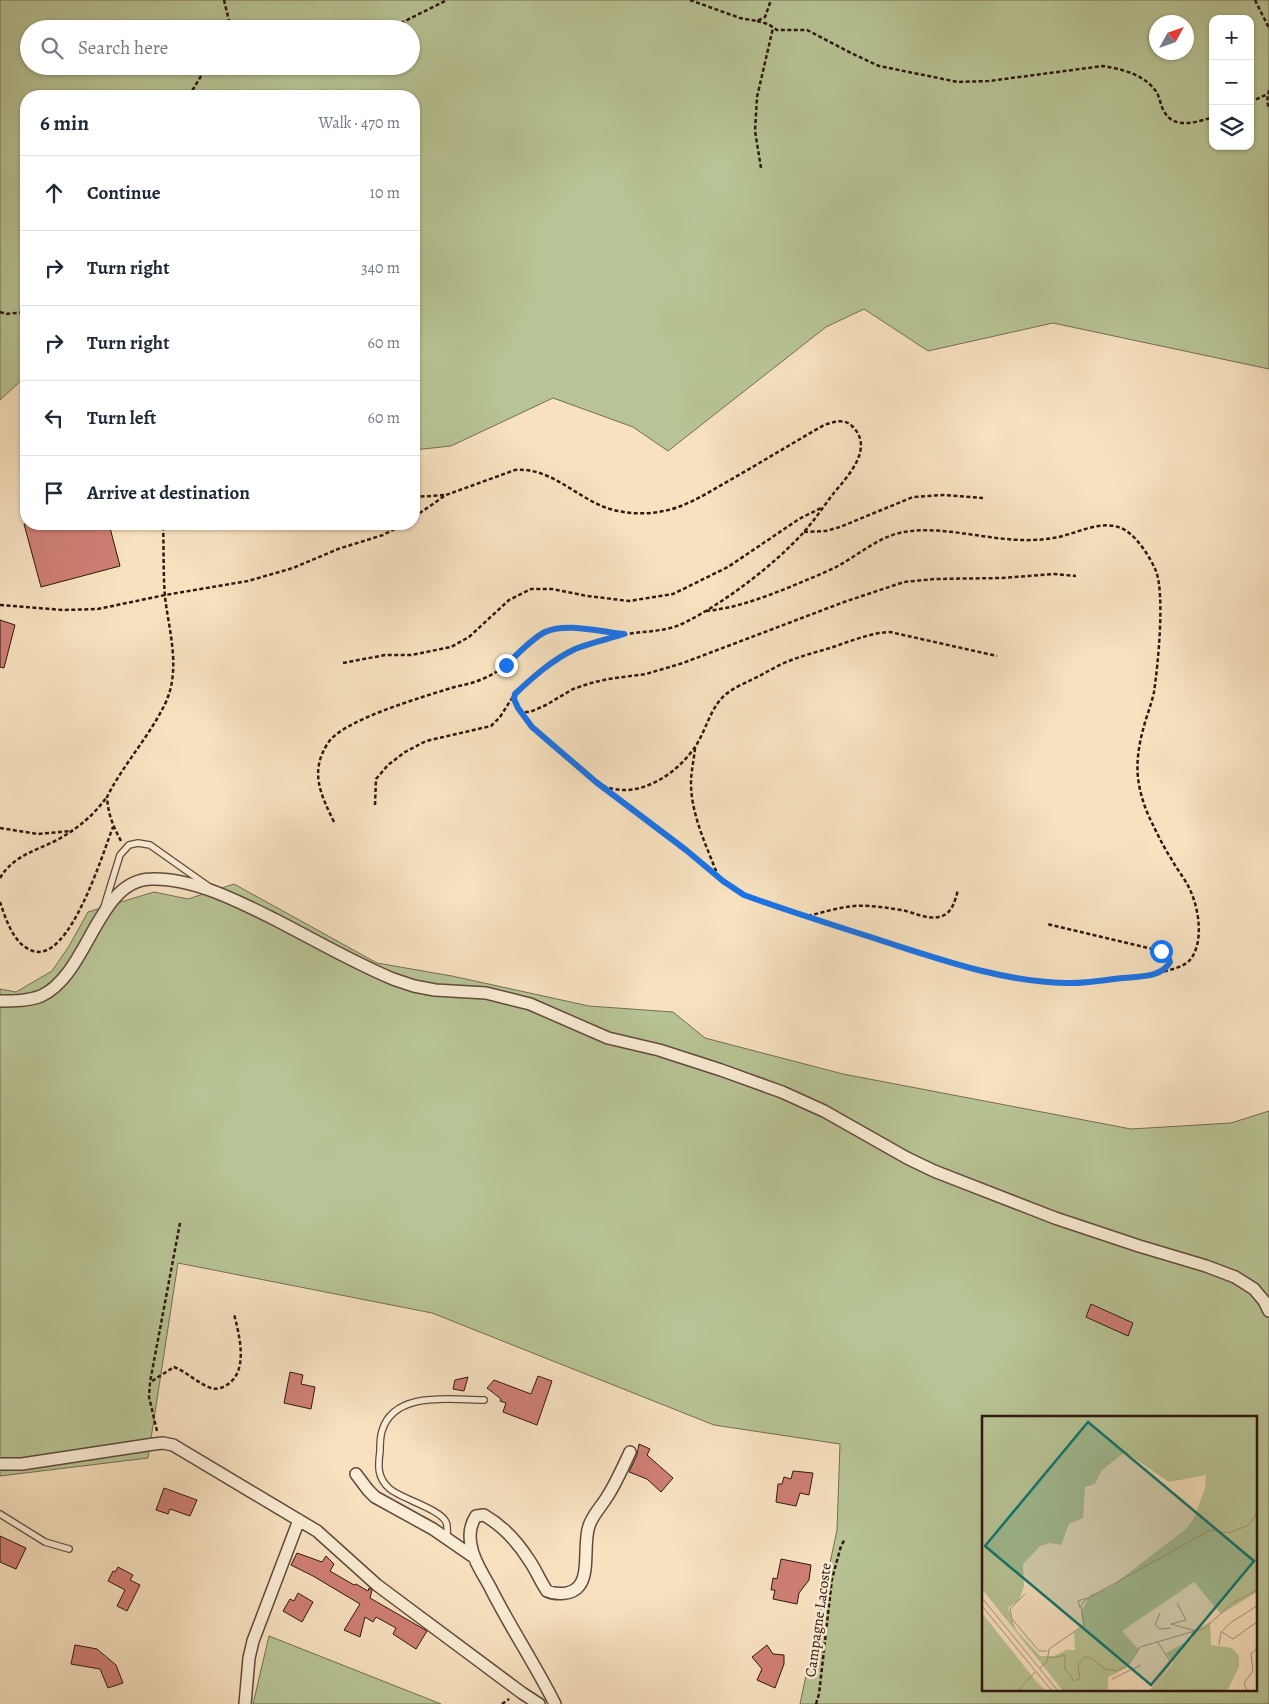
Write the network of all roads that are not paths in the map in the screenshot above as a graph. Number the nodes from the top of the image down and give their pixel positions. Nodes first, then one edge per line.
1 (221, 895) junction
2 (100, 921) junction
3 (0, 1001) edge
4 (1269, 1311) edge
5 (484, 1400) dead end
6 (630, 1452) dead end
7 (0, 1464) edge
8 (356, 1474) dead end
9 (0, 1514) edge
10 (299, 1520) junction
11 (446, 1539) junction
12 (69, 1550) dead end
13 (475, 1558) junction
14 (245, 1704) edge
15 (540, 1704) edge
16 (555, 1704) edge

1 - 2 street
1 - 2 lane
1 - 4 street
2 - 3 street
5 - 11 lane
6 - 13 street
7 - 10 street
8 - 11 street
9 - 12 lane
10 - 14 street
10 - 15 street
11 - 13 street
13 - 16 street

